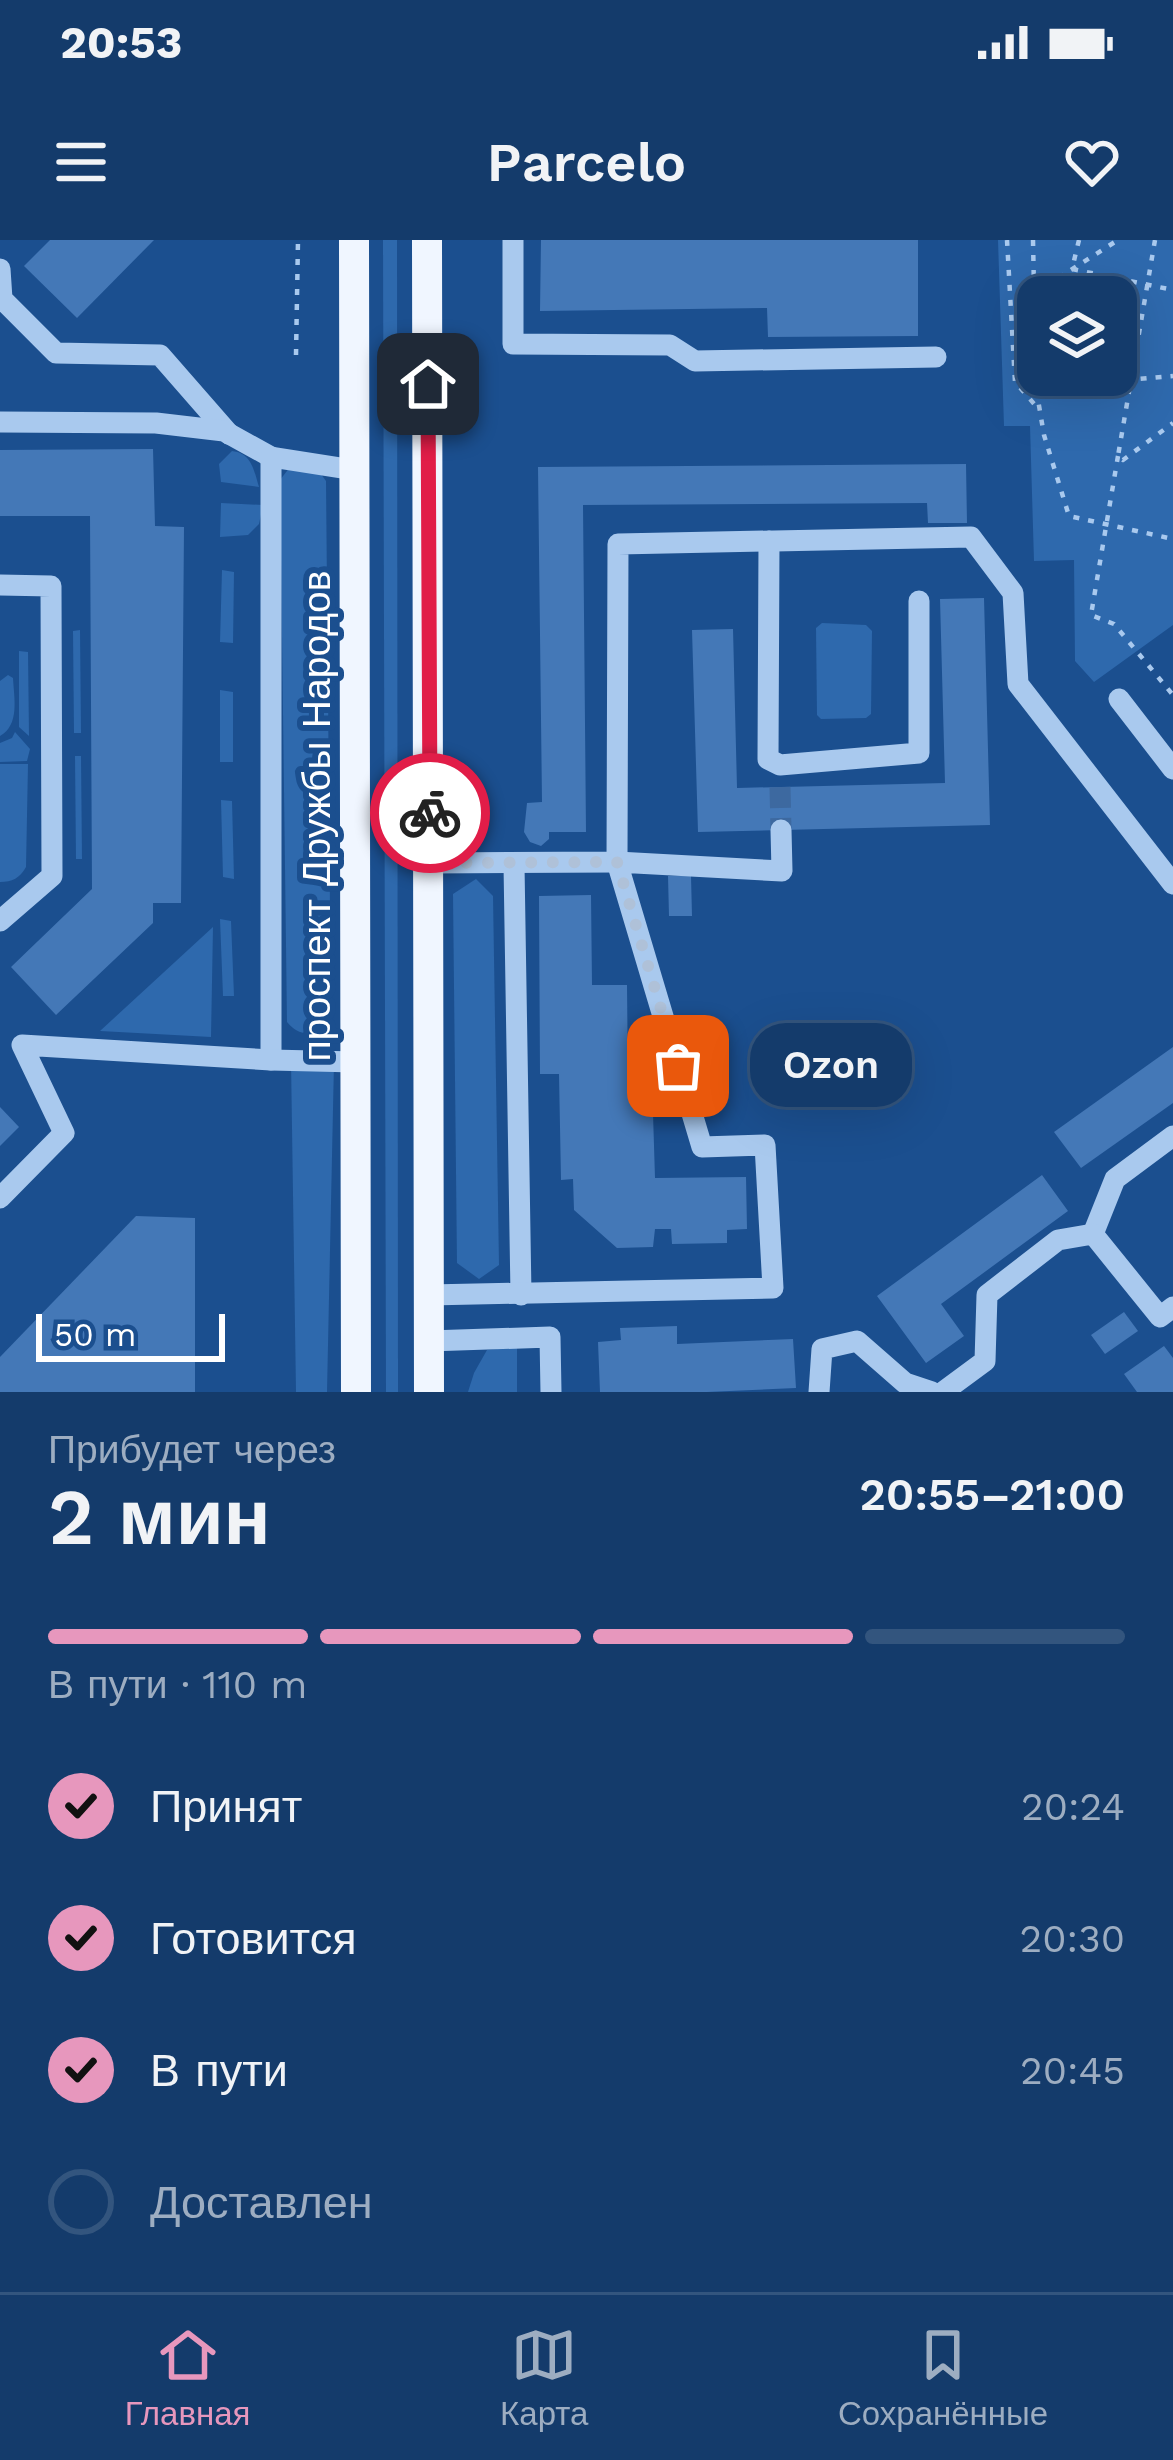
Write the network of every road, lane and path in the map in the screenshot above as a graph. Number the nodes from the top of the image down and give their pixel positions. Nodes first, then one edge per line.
1 (298, 240) edge
2 (354, 240) edge
3 (427, 240) edge
4 (513, 240) edge
5 (1007, 240) edge
6 (1033, 240) edge
7 (1078, 240) edge
8 (1118, 240) edge
9 (1155, 240) edge
10 (0, 269) edge
11 (1072, 269) junction
12 (1033, 276) edge
13 (1062, 276) edge
14 (1146, 284) junction
15 (1173, 290) edge
16 (1137, 338) edge
17 (296, 355) dead end
18 (936, 357) dead end
19 (1173, 376) edge
20 (1137, 379) edge
21 (1037, 396) edge
22 (1127, 396) edge
23 (1040, 410) junction
24 (0, 422) edge
25 (1173, 423) edge
26 (229, 434) junction
27 (1118, 456) junction
28 (271, 457) junction
29 (354, 470) junction
30 (1106, 525) junction
31 (1173, 539) edge
32 (769, 541) junction
33 (0, 585) edge
34 (919, 601) dead end
35 (1173, 695) edge
36 (1119, 699) dead end
37 (1173, 769) edge
38 (781, 830) tunnel mouth
39 (617, 862) junction
40 (430, 863) junction
41 (514, 865) junction
42 (1173, 884) edge
43 (1, 918) edge
44 (0, 1034) edge
45 (22, 1045) junction
46 (271, 1060) junction
47 (356, 1062) junction
48 (1173, 1136) edge
49 (0, 1198) edge
50 (1094, 1234) junction
51 (429, 1295) junction
52 (520, 1295) junction
53 (1169, 1320) edge
54 (429, 1341) junction
55 (356, 1392) edge
56 (429, 1392) edge
57 (551, 1392) edge
58 (819, 1392) edge
59 (932, 1392) edge
60 (943, 1392) edge

1 - 17 path
2 - 29 main road, проспект Дружбы Народов
3 - 40 main road
4 - 18 lane
5 - 23 path
6 - 12 path
7 - 11 path
8 - 11 path
9 - 14 path
10 - 26 lane
11 - 13 path
11 - 14 path
14 - 15 path
14 - 16 path
19 - 20 path
21 - 23 path
22 - 27 path
23 - 30 path
24 - 26 lane
25 - 27 path
26 - 28 lane
27 - 30 path
28 - 29 lane
28 - 46 lane
29 - 47 main road, проспект Дружбы Народов
30 - 31 path
30 - 35 path
32 - 34 lane
32 - 39 lane
32 - 42 lane
33 - 43 lane
36 - 37 lane
38 - 39 lane
39 - 41 lane
39 - 52 lane
40 - 41 lane
40 - 51 main road
41 - 52 lane
44 - 45 lane
45 - 46 lane
45 - 49 lane
46 - 47 lane
47 - 55 main road, проспект Дружбы Народов
48 - 50 lane
50 - 53 lane
50 - 60 lane
51 - 52 lane
51 - 54 main road
54 - 56 main road
54 - 57 lane
58 - 59 lane

